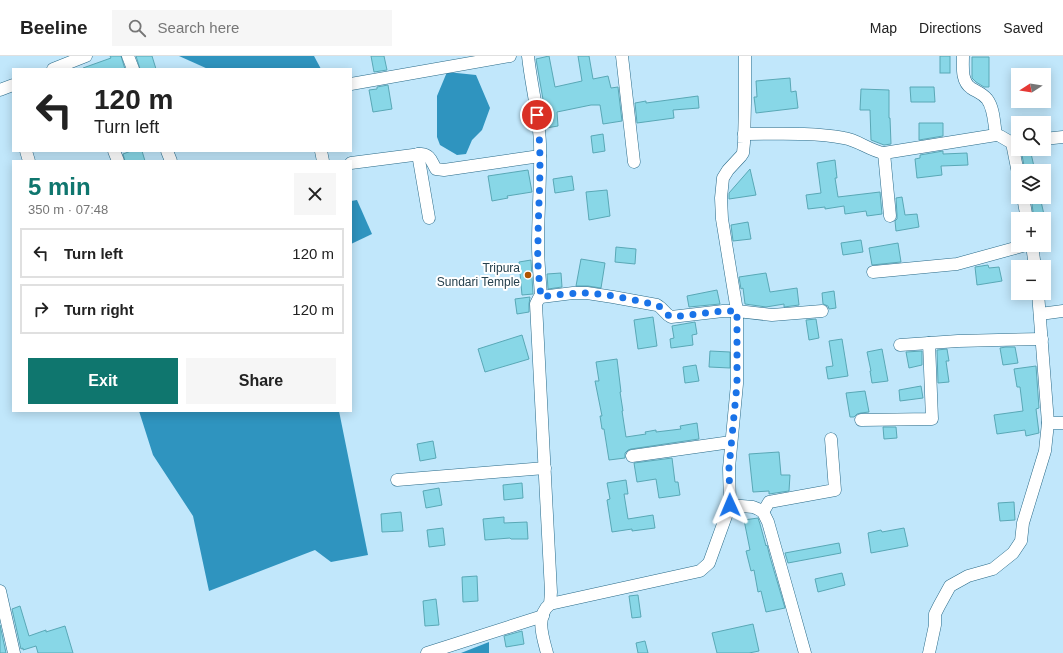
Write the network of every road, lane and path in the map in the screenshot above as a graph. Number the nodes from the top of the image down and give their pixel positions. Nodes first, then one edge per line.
1 (128, 56) edge
2 (510, 56) edge
3 (528, 56) edge
4 (622, 56) edge
5 (745, 56) edge
6 (963, 56) edge
7 (81, 62) edge
8 (57, 68) edge
9 (133, 68) edge
10 (352, 84) edge
11 (12, 88) edge
12 (0, 90) edge
13 (744, 134) junction
14 (996, 135) junction
15 (1063, 137) edge
16 (1051, 138) edge
17 (1011, 141) edge
18 (884, 153) junction
19 (418, 154) junction
20 (540, 156) junction
21 (634, 162) dead end
22 (352, 163) edge
23 (890, 216) dead end
24 (429, 218) dead end
25 (1011, 249) edge
26 (873, 272) dead end
27 (541, 297) junction
28 (1039, 300) edge
29 (737, 311) junction
30 (822, 311) dead end
31 (1063, 311) edge
32 (1040, 314) junction
33 (1042, 339) junction
34 (929, 343) junction
35 (900, 345) dead end
36 (861, 420) dead end
37 (1048, 423) junction
38 (1063, 423) edge
39 (831, 439) dead end
40 (731, 442) junction
41 (632, 456) dead end
42 (545, 468) junction
43 (397, 480) dead end
44 (730, 505) junction
45 (763, 512) junction
46 (0, 591) edge
47 (550, 604) junction
48 (543, 616) junction
49 (14, 653) edge
50 (427, 653) edge
51 (547, 653) edge
52 (804, 653) edge
53 (929, 653) edge

1 - 9 street
2 - 10 street
3 - 20 street
4 - 21 street
5 - 13 street
6 - 14 street
7 - 8 street
11 - 12 street
13 - 18 street
13 - 29 street
14 - 17 street
14 - 18 street
15 - 16 street
18 - 23 street
19 - 20 street
19 - 22 street
19 - 24 street
20 - 27 street
25 - 26 street
27 - 29 street
27 - 42 street
28 - 32 street
29 - 30 street
29 - 40 street
31 - 32 street
32 - 33 street
33 - 34 street
33 - 37 street
34 - 35 street
34 - 36 street
37 - 38 street
37 - 53 street
39 - 45 street
40 - 41 street
40 - 44 street
42 - 43 street
42 - 47 street
44 - 45 street
44 - 47 street
45 - 52 street
46 - 49 street
47 - 48 street
48 - 50 street
48 - 51 street

